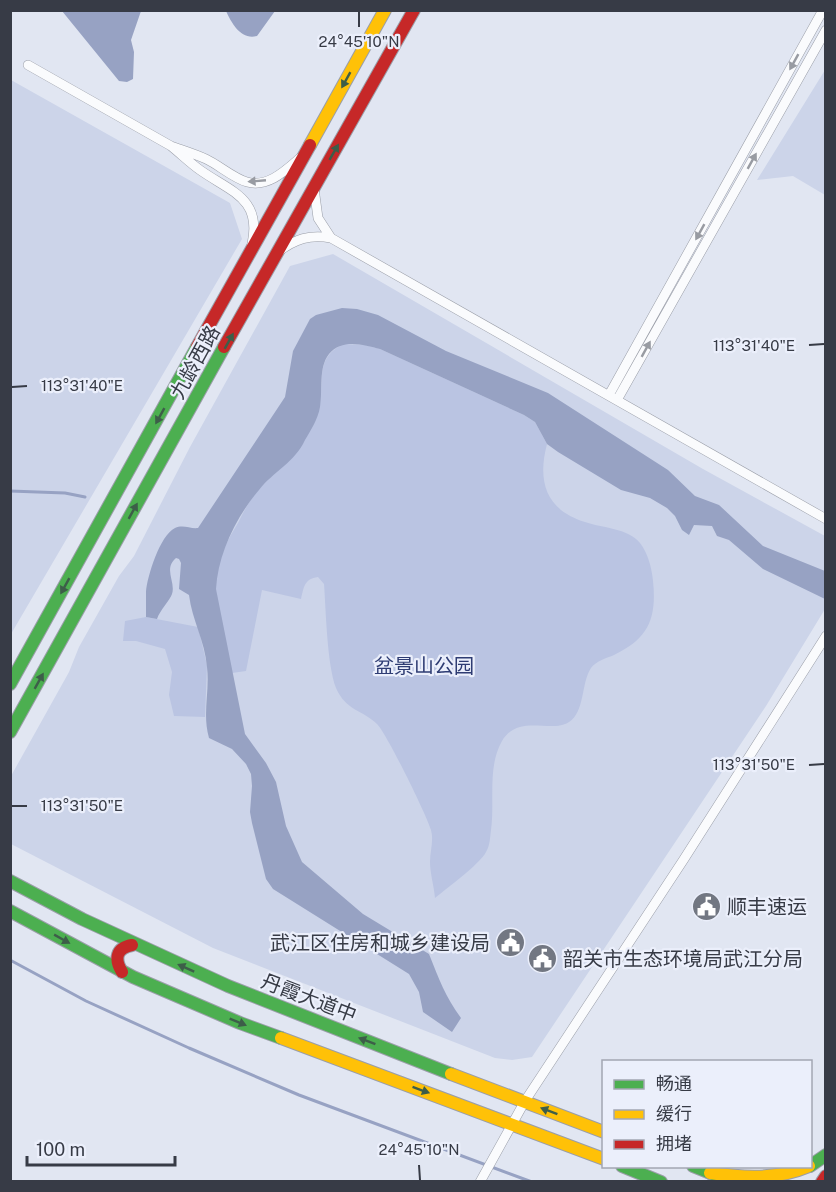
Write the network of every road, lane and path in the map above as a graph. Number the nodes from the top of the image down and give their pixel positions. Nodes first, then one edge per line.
1 (385, 10) edge
2 (414, 10) edge
3 (823, 10) edge
4 (825, 30) edge
5 (28, 65) dead end
6 (171, 146) junction
7 (306, 152) junction
8 (314, 186) junction
9 (331, 238) junction
10 (276, 253) junction
11 (248, 258) junction
12 (613, 398) junction
13 (825, 519) edge
14 (825, 636) edge
15 (10, 684) edge
16 (10, 732) edge
17 (10, 875) edge
18 (10, 881) edge
19 (29, 891) junction
20 (13, 913) edge
21 (132, 945) junction
22 (122, 972) junction
23 (525, 1101) junction
24 (511, 1124) junction
25 (602, 1132) edge
26 (825, 1155) edge
27 (602, 1160) edge
28 (812, 1164) edge
29 (625, 1168) edge
30 (696, 1168) edge
31 (804, 1168) edge
32 (710, 1173) junction
33 (825, 1176) edge
34 (481, 1180) edge
35 (661, 1182) edge
36 (731, 1182) edge
37 (822, 1182) edge

1 -> 7 main road, 九龄西路
8 -> 2 main road, 九龄西路
3 -> 12 street
12 -> 4 street
5 - 6 street
7 -> 6 street
6 - 11 street
7 - 11 main road, 九龄西路
8 - 9 street
8 - 10 main road, 九龄西路
9 - 10 street
9 - 12 street
16 -> 10 main road, 九龄西路
11 -> 15 main road, 九龄西路
12 - 13 street
14 - 23 street
17 - 19 main road
18 - 19 main road, 丹霞大道中
19 - 21 main road, 丹霞大道中
20 -> 22 main road
21 - 22 main road
23 -> 21 main road, 丹霞大道中
22 -> 24 main road
23 - 24 street
25 -> 23 main road, 丹霞大道中
24 - 27 main road
24 - 34 street
26 - 28 main road
29 - 35 main road
30 - 32 main road
31 - 32 main road
32 - 36 main road
33 - 37 main road

